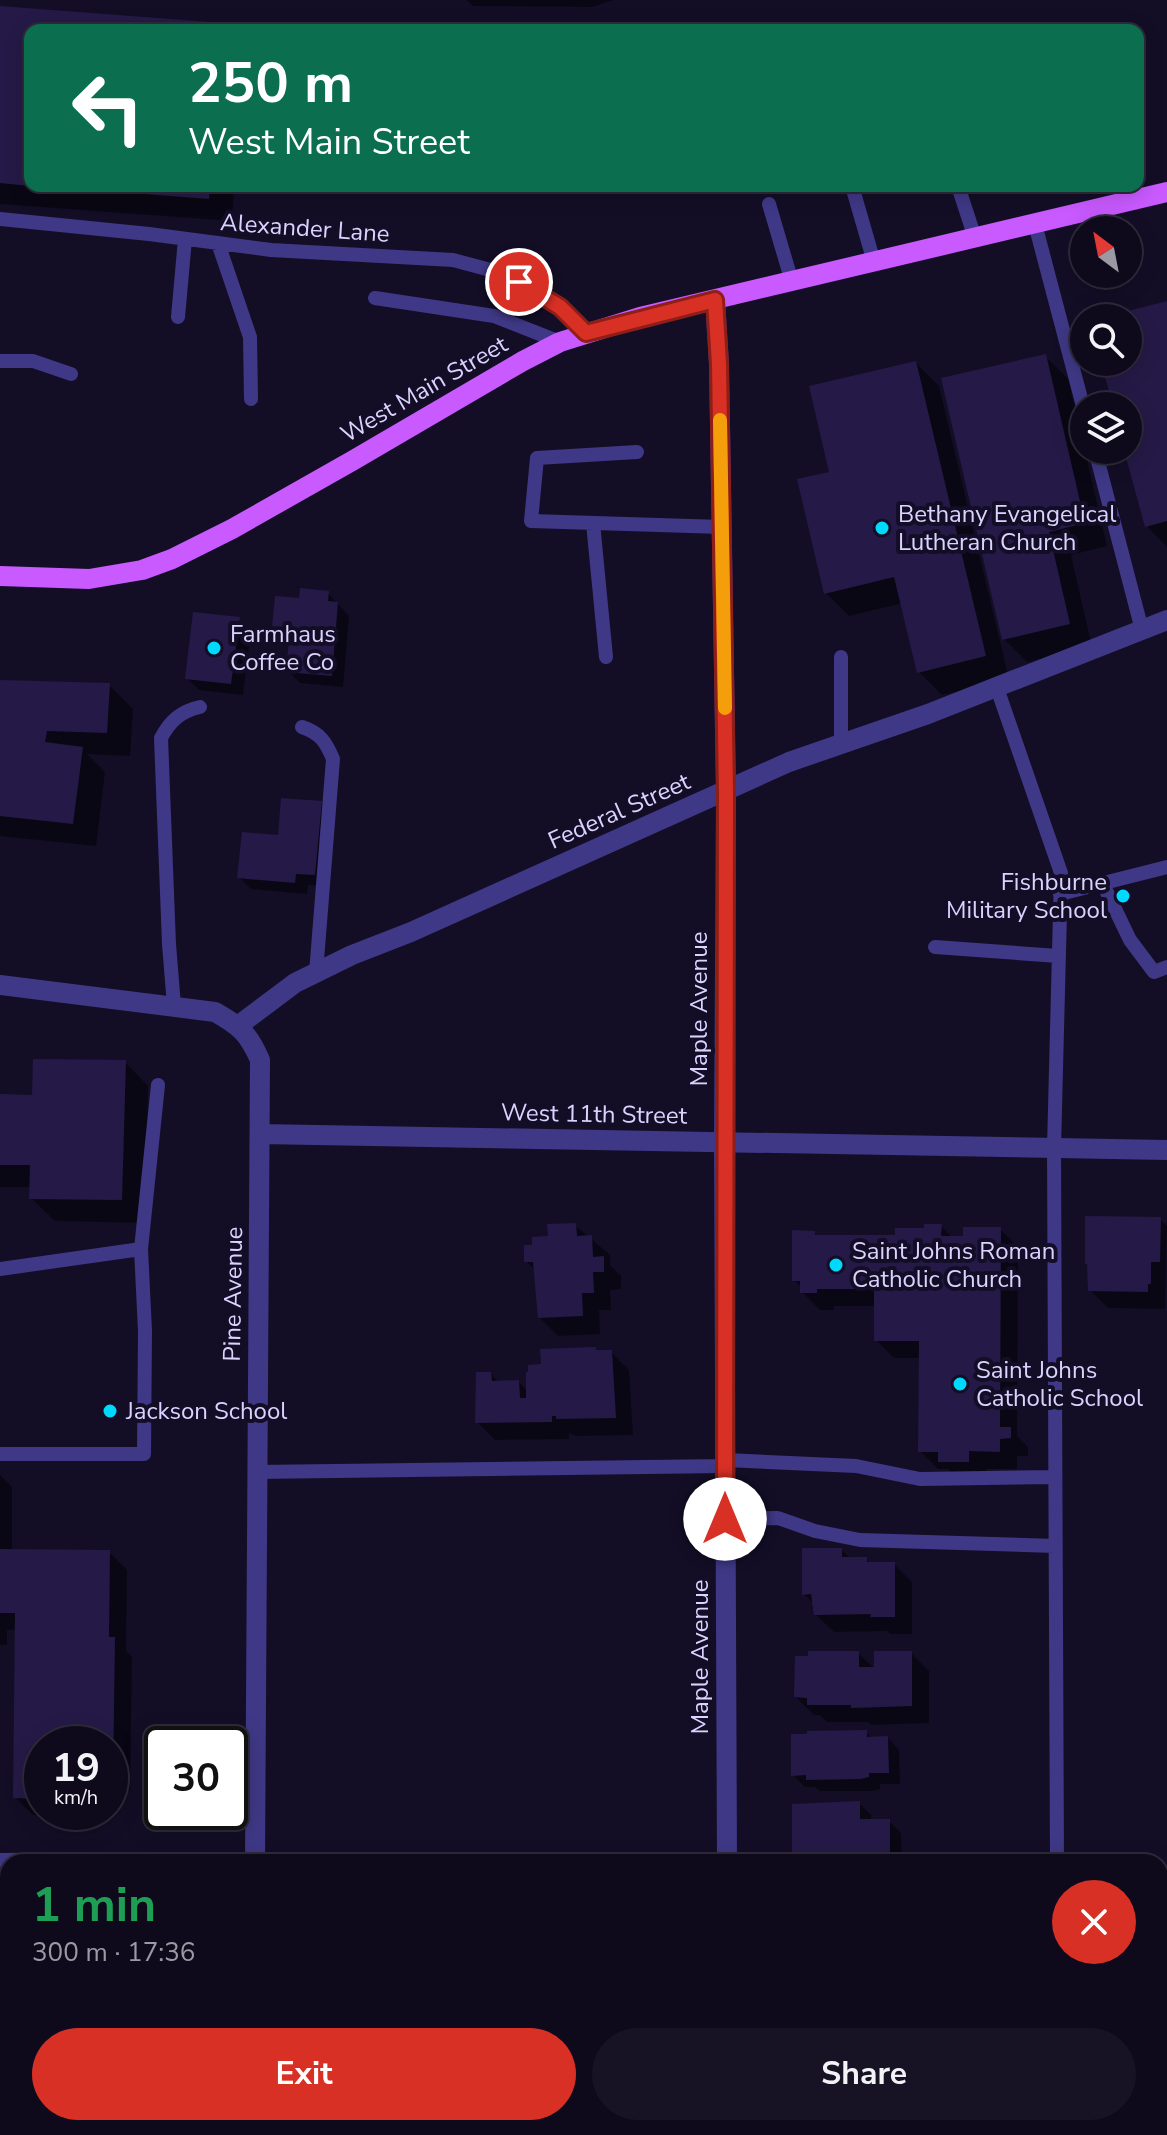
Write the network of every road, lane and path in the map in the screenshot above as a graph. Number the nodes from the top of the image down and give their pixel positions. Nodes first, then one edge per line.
1 (854, 192) edge
2 (960, 192) edge
3 (1167, 192) edge
4 (769, 204) dead end
5 (0, 219) edge
6 (1035, 224) junction
7 (975, 238) junction
8 (185, 239) junction
9 (218, 243) junction
10 (874, 262) junction
11 (792, 282) junction
12 (375, 298) dead end
13 (715, 300) junction
14 (178, 317) dead end
15 (586, 333) junction
16 (560, 342) junction
17 (0, 361) edge
18 (71, 374) dead end
19 (1079, 392) edge
20 (251, 399) dead end
21 (637, 452) dead end
22 (1099, 464) edge
23 (593, 523) junction
24 (722, 527) junction
25 (0, 576) edge
26 (1167, 620) edge
27 (1142, 630) junction
28 (606, 657) dead end
29 (841, 657) dead end
30 (997, 688) junction
31 (200, 707) dead end
32 (302, 727) dead end
33 (841, 744) junction
34 (726, 792) junction
35 (1167, 867) edge
36 (1103, 884) junction
37 (1060, 894) junction
38 (935, 947) dead end
39 (1058, 956) junction
40 (1167, 967) edge
41 (316, 973) junction
42 (0, 985) edge
43 (174, 1006) junction
44 (239, 1025) junction
45 (158, 1085) dead end
46 (260, 1134) junction
47 (724, 1142) junction
48 (1054, 1148) junction
49 (1167, 1150) edge
50 (141, 1249) junction
51 (0, 1269) edge
52 (0, 1454) edge
53 (725, 1463) junction
54 (256, 1472) junction
55 (1054, 1477) junction
56 (725, 1519) junction
57 (1055, 1546) junction
58 (255, 1854) edge
59 (727, 1854) edge
60 (1057, 1854) edge

1 - 10 lane
2 - 7 lane
3 - 6 main road, West Main Street
4 - 11 lane
5 - 8 lane, Alexander Lane
6 - 7 main road, West Main Street
6 - 19 lane
7 - 10 main road, West Main Street
8 - 9 lane, Alexander Lane
8 - 14 lane
9 - 15 lane, Alexander Lane
9 - 20 lane
10 - 11 main road, West Main Street
11 - 13 main road, West Main Street
12 - 16 lane
13 - 15 main road, West Main Street
13 - 24 street, Maple Avenue
15 - 16 main road, West Main Street
16 - 25 main road, West Main Street
17 - 18 lane
21 - 23 lane
22 - 27 lane
23 - 24 lane
23 - 28 lane
24 - 34 street, Maple Avenue
26 - 27 street, Federal Street
27 - 30 street, Federal Street
29 - 33 lane
30 - 33 street, Federal Street
30 - 37 lane
31 - 43 lane
32 - 41 lane
33 - 34 street, Federal Street
34 - 41 street, Federal Street
34 - 47 street, Maple Avenue
35 - 36 lane
36 - 37 lane
36 - 40 lane
37 - 39 lane
38 - 39 lane
39 - 48 lane
41 - 44 street, Federal Street
42 - 43 street
43 - 44 street
44 - 46 street, Pine Avenue
45 - 50 lane
46 - 47 street, West 11th Street
46 - 54 street, Pine Avenue
47 - 48 street, West 11th Street
47 - 53 street, Maple Avenue
48 - 49 street, West 11th Street
48 - 55 lane
50 - 51 lane
50 - 52 lane
53 - 54 lane
53 - 55 lane
53 - 56 street, Maple Avenue
54 - 58 street, Pine Avenue
55 - 57 lane
56 - 57 lane
56 - 59 street, Maple Avenue
57 - 60 lane

